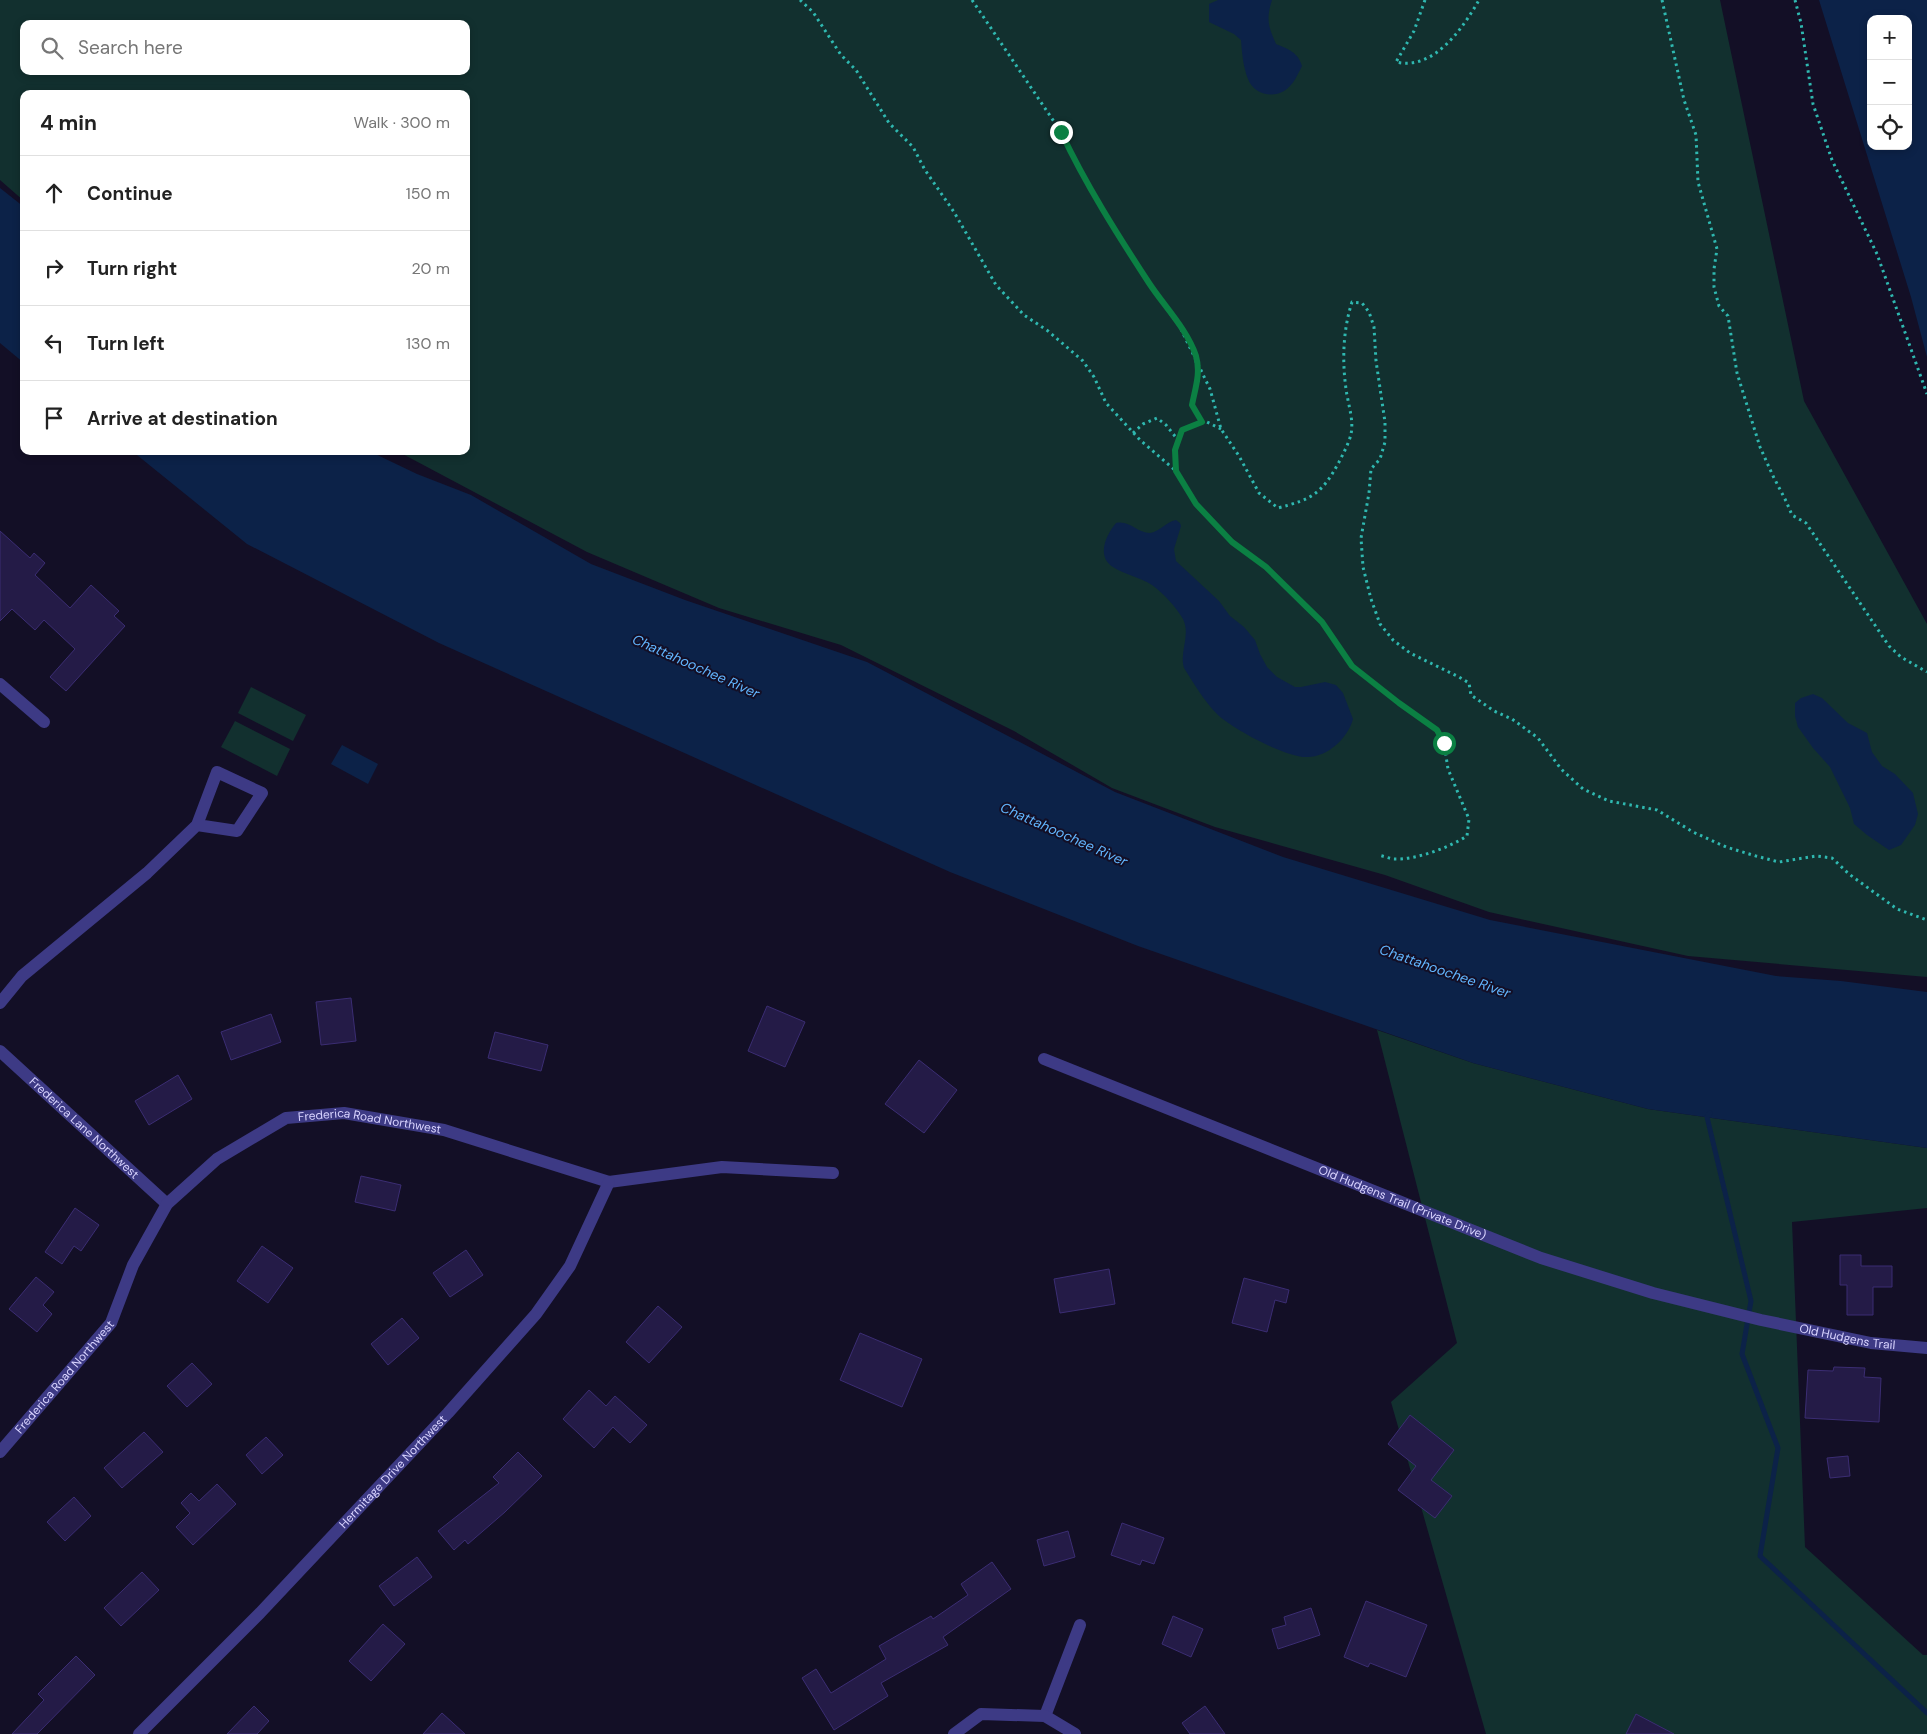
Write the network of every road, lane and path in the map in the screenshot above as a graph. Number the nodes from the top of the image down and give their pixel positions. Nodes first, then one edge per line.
1 (800, 0) edge
2 (972, 0) edge
3 (1425, 0) edge
4 (1479, 0) edge
5 (1662, 0) edge
6 (1795, 0) edge
7 (1196, 357) junction
8 (1927, 394) edge
9 (1202, 422) junction
10 (1222, 429) junction
11 (1134, 433) junction
12 (1179, 440) junction
13 (1176, 471) junction
14 (1927, 672) edge
15 (0, 684) edge
16 (44, 722) dead end
17 (197, 825) junction
18 (1378, 855) dead end
19 (1927, 920) edge
20 (0, 1003) edge
21 (0, 1051) edge
22 (1044, 1059) dead end
23 (833, 1173) dead end
24 (609, 1182) junction
25 (167, 1204) junction
26 (1765, 1321) joint
27 (1927, 1348) edge
28 (0, 1452) edge
29 (1080, 1625) dead end
30 (1045, 1716) junction
31 (139, 1734) edge
32 (954, 1734) edge
33 (1074, 1734) edge

1 - 11 path
2 - 7 path
3 - 4 path
5 - 14 path
6 - 8 path
7 - 9 path
7 - 10 path
9 - 10 path
9 - 12 path
10 - 19 path
11 - 12 path
11 - 13 path
12 - 13 path
13 - 18 path
15 - 16 street
17 - 17 street
17 - 20 street
21 - 25 street, Frederica Lane Northwest
22 - 26 street, Old Hudgens Trail (Private Drive)
23 - 24 street, Frederica Road Northwest
24 - 25 street, Frederica Road Northwest
24 - 31 street, Hermitage Drive Northwest
25 - 28 street, Frederica Road Northwest
26 - 27 street, Old Hudgens Trail
29 - 30 street
30 - 32 street
30 - 33 street

